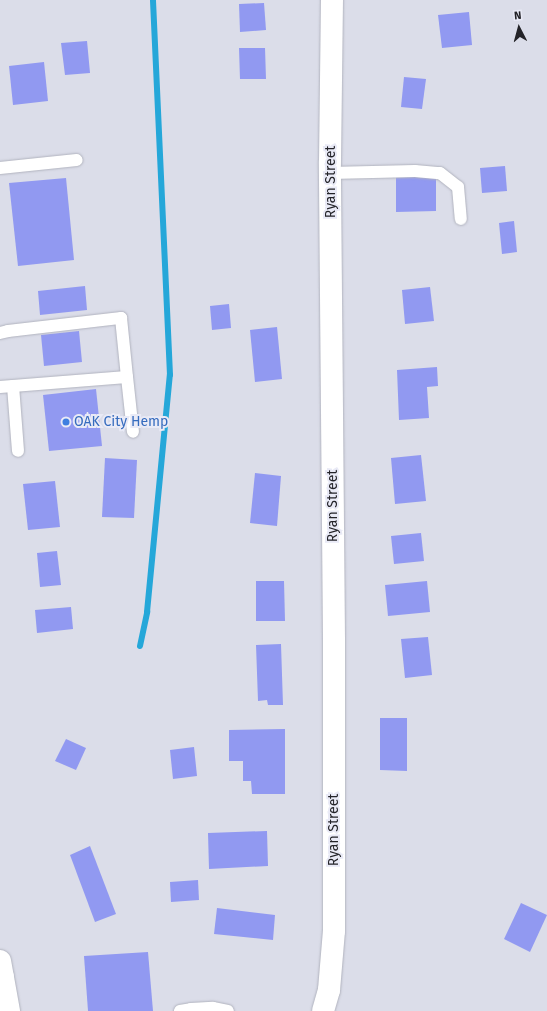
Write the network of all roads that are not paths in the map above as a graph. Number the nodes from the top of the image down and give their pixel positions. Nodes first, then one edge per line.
1 (332, 0) edge
2 (77, 160) dead end
3 (0, 168) edge
4 (330, 173) junction
5 (461, 219) dead end
6 (0, 333) edge
7 (128, 377) junction
8 (13, 386) junction
9 (0, 387) edge
10 (133, 432) dead end
11 (18, 451) dead end
12 (1, 971) edge
13 (9, 1011) edge
14 (180, 1011) edge
15 (228, 1011) edge
16 (323, 1011) edge

1 - 4 street, Ryan Street
2 - 3 lane
4 - 5 lane
4 - 16 street, Ryan Street
6 - 7 lane
7 - 8 lane
7 - 10 lane
8 - 9 lane
8 - 11 lane
12 - 13 street
14 - 15 lane

